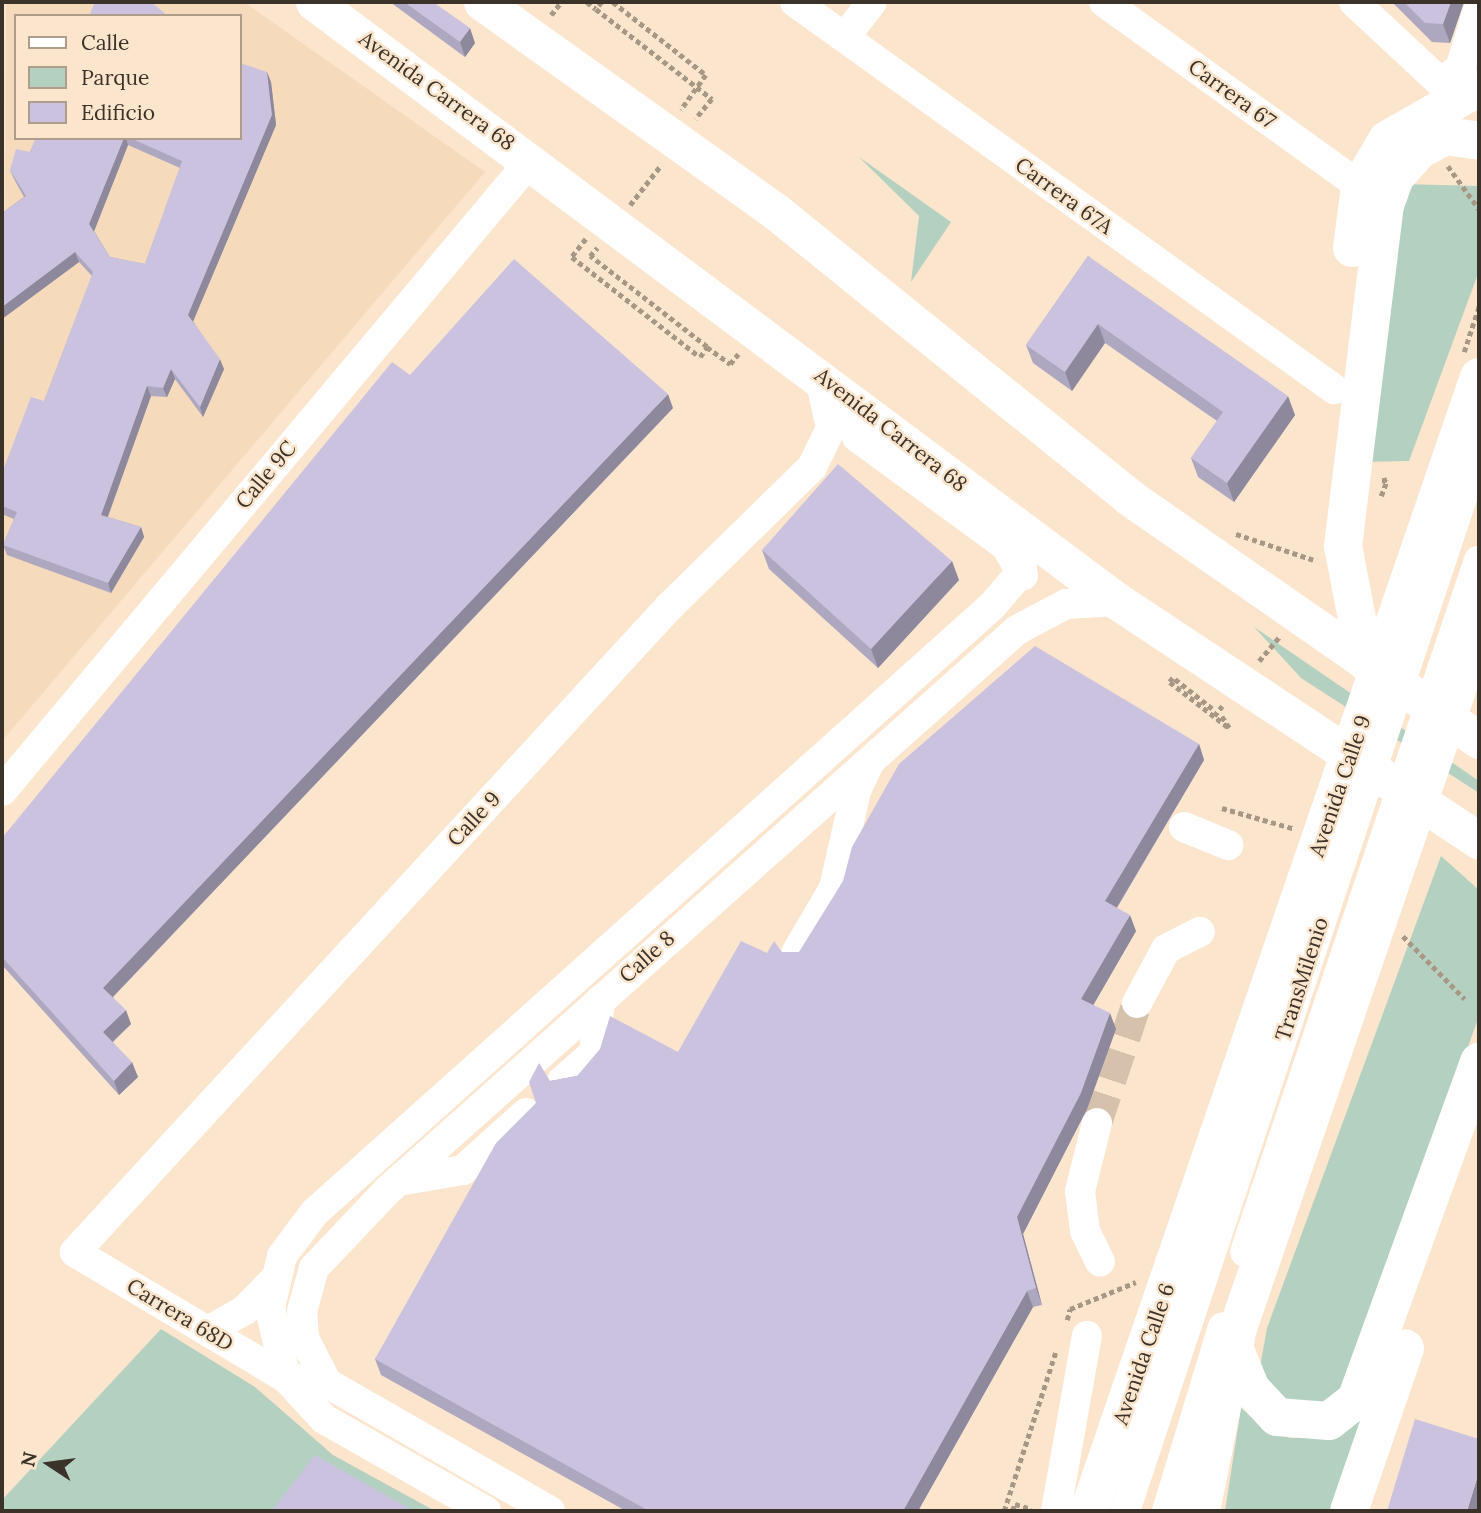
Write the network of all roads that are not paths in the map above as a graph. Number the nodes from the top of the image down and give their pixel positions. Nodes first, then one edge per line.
1 (314, 2) edge
2 (482, 2) edge
3 (795, 2) edge
4 (872, 2) edge
5 (1104, 2) edge
6 (1354, 2) edge
7 (1479, 7) edge
8 (845, 37) junction
9 (1479, 88) edge
10 (1479, 141) edge
11 (531, 160) junction
12 (1360, 186) junction
13 (819, 374) junction
14 (1479, 377) edge
15 (1334, 389) junction
16 (872, 417) junction
17 (1479, 446) edge
18 (1020, 530) junction
19 (1343, 546) junction
20 (1479, 560) edge
21 (1022, 571) junction
22 (1117, 601) junction
23 (1479, 626) edge
24 (1017, 631) junction
25 (1365, 661) junction
26 (1479, 740) edge
27 (873, 756) junction
28 (2, 791) edge
29 (1184, 827) dead end
30 (1479, 841) edge
31 (1228, 845) dead end
32 (1200, 932) dead end
33 (796, 953) edge
34 (600, 1000) junction
35 (1137, 1003) tunnel mouth
36 (1479, 1062) edge
37 (562, 1082) edge
38 (526, 1114) edge
39 (1097, 1123) tunnel mouth
40 (1479, 1136) edge
41 (398, 1181) junction
42 (1213, 1200) junction
43 (1267, 1213) junction
44 (75, 1252) joint
45 (1100, 1262) dead end
46 (274, 1280) junction
47 (208, 1331) junction
48 (1075, 1335) road end
49 (1233, 1345) junction
50 (286, 1378) junction
51 (335, 1389) junction
52 (486, 1511) edge
53 (550, 1511) edge
54 (1056, 1511) edge
55 (1089, 1511) edge
56 (1125, 1511) edge
57 (1167, 1511) edge
58 (1200, 1511) edge
59 (1349, 1511) edge

1 - 11 main road, Avenida Carrera 68
2 - 25 main road
3 - 8 street, Carrera 67A
4 - 8 street
5 - 12 street, Carrera 67
6 - 7 street
8 - 15 street, Carrera 67A
9 - 12 highway
10 - 19 highway
11 - 13 main road, Avenida Carrera 68
11 - 28 street, Calle 9C
12 - 15 highway
13 - 16 main road, Avenida Carrera 68
13 - 44 street, Calle 9
14 - 42 highway, Avenida Calle 9
15 - 19 highway
16 - 18 main road, Avenida Carrera 68
16 - 21 street
17 - 42 street, TransMilenio
18 - 21 street
18 - 22 main road, Avenida Carrera 68
19 - 25 highway
20 - 43 street, TransMilenio
21 - 24 street
21 - 46 street, Calle 8
22 - 24 street, Calle 8
22 - 30 main road, Avenida Carrera 68
23 - 43 highway
24 - 27 street, Calle 8
25 - 26 main road
27 - 33 street
27 - 34 street, Calle 8
29 - 31 street
32 - 35 street
34 - 37 street
34 - 41 street, Calle 8
36 - 49 highway
38 - 41 street
39 - 45 street
40 - 59 highway
41 - 51 street, Calle 8
42 - 55 highway, Avenida Calle 6
42 - 56 street, TransMilenio
43 - 49 highway
43 - 57 street, TransMilenio
44 - 47 street, Carrera 68D
46 - 47 street
46 - 50 street, Calle 8
47 - 50 street, Carrera 68D
48 - 54 street
49 - 58 highway
50 - 51 street, Carrera 68D
50 - 52 street, Carrera 68D
51 - 53 street, Carrera 68D

